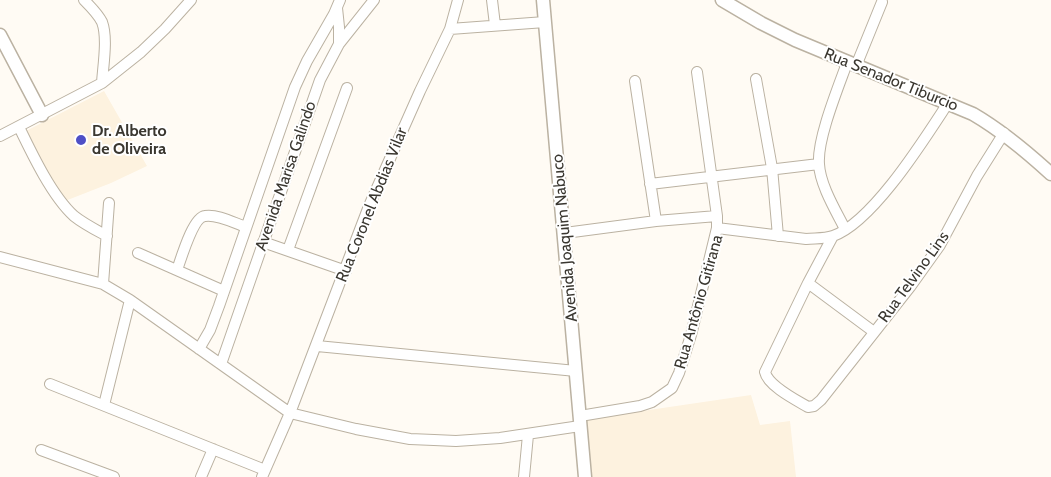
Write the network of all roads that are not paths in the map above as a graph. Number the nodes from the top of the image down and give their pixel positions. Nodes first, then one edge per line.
1 (84, 0) edge
2 (191, 0) edge
3 (374, 0) edge
4 (458, 0) edge
5 (492, 0) edge
6 (543, 0) edge
7 (722, 0) edge
8 (882, 2) dead end
9 (338, 4) edge
10 (545, 22) junction
11 (495, 25) junction
12 (450, 29) junction
13 (0, 36) edge
14 (339, 44) junction
15 (852, 65) junction
16 (696, 72) dead end
17 (756, 80) dead end
18 (635, 81) dead end
19 (102, 83) junction
20 (347, 88) dead end
21 (948, 102) junction
22 (42, 115) junction
23 (18, 127) junction
24 (1004, 133) junction
25 (0, 136) edge
26 (819, 164) junction
27 (772, 168) junction
28 (1051, 174) edge
29 (711, 175) junction
30 (650, 184) junction
31 (110, 203) dead end
32 (717, 216) junction
33 (656, 221) junction
34 (246, 228) junction
35 (717, 228) junction
36 (845, 229) junction
37 (565, 233) junction
38 (107, 236) junction
39 (778, 236) junction
40 (833, 236) junction
41 (263, 242) junction
42 (288, 250) junction
43 (138, 253) dead end
44 (0, 258) edge
45 (177, 270) junction
46 (346, 271) junction
47 (808, 283) junction
48 (103, 284) junction
49 (224, 291) junction
50 (130, 300) junction
51 (874, 332) junction
52 (317, 346) junction
53 (199, 349) junction
54 (221, 364) junction
55 (576, 371) junction
56 (50, 384) dead end
57 (104, 405) junction
58 (290, 413) junction
59 (580, 422) junction
60 (528, 435) junction
61 (213, 449) junction
62 (41, 450) dead end
63 (264, 474) edge
64 (114, 477) edge
65 (201, 477) edge
66 (524, 477) edge
67 (586, 477) edge

1 - 19 street
2 - 19 street
3 - 14 street, Avenida Marisa Galindo
4 - 12 street, Rua Coronel Abdias Vilar
5 - 11 street
6 - 10 street, Avenida Joaquim Nabuco
7 - 15 street, Rua Senador Tiburcio
8 - 15 street
9 - 14 street
9 - 34 street, Avenida Marisa Galindo
10 - 11 street
10 - 37 street, Avenida Joaquim Nabuco
11 - 12 street
12 - 46 street, Rua Coronel Abdias Vilar
13 - 22 street
14 - 41 street, Avenida Marisa Galindo
15 - 21 street, Rua Senador Tiburcio
15 - 26 street
16 - 29 street
17 - 27 street
18 - 30 street
19 - 22 street
20 - 42 street
21 - 24 street, Rua Senador Tiburcio
21 - 36 street, Rua Antônio Gitirana
22 - 23 street
23 - 25 street
23 - 38 street
24 - 28 street, Rua Senador Tiburcio
24 - 51 street, Rua Telvino Lins
26 - 27 street
26 - 36 street
27 - 29 street
27 - 39 street
29 - 30 street
29 - 32 street
30 - 33 street
31 - 38 street
32 - 33 street
32 - 35 street
33 - 37 street
34 - 45 street
34 - 49 street, Avenida Marisa Galindo
35 - 39 street, Rua Antônio Gitirana
35 - 59 street, Rua Antônio Gitirana
36 - 40 street, Rua Antônio Gitirana
37 - 55 street, Avenida Joaquim Nabuco
38 - 48 street
39 - 40 street, Rua Antônio Gitirana
40 - 47 street
41 - 42 street
41 - 54 street, Avenida Marisa Galindo
42 - 46 street
43 - 45 street
44 - 48 street
45 - 49 street
46 - 52 street, Rua Coronel Abdias Vilar
47 - 51 street
47 - 51 street, Rua Telvino Lins
48 - 50 street
49 - 53 street, Avenida Marisa Galindo
50 - 53 street
50 - 57 street
52 - 55 street
52 - 58 street, Rua Coronel Abdias Vilar
53 - 54 street
54 - 58 street
55 - 59 street, Avenida Joaquim Nabuco
56 - 57 street
57 - 61 street
58 - 60 street, Rua Antônio Gitirana
58 - 63 street, Rua Coronel Abdias Vilar
59 - 60 street, Rua Antônio Gitirana
59 - 67 street, Avenida Joaquim Nabuco
60 - 66 street
61 - 63 street
61 - 65 street
62 - 64 street

